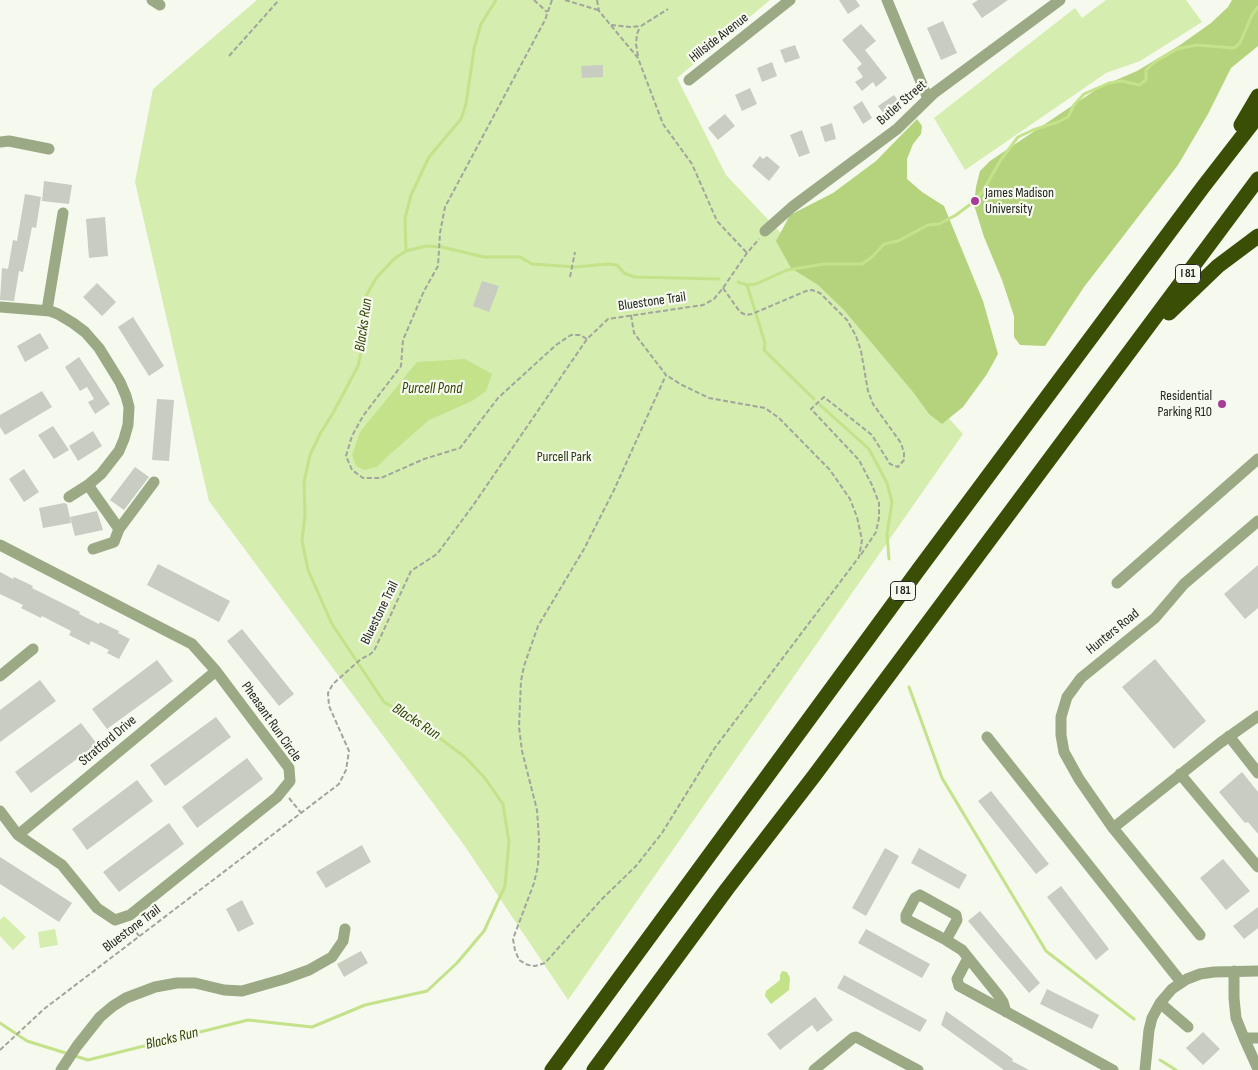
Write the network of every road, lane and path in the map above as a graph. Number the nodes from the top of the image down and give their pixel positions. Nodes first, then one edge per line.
1 (280, 0) edge
2 (534, 0) edge
3 (552, 0) edge
4 (565, 0) edge
5 (597, 0) edge
6 (790, 0) edge
7 (887, 0) edge
8 (1060, 0) edge
9 (668, 9) dead end
10 (599, 11) junction
11 (548, 13) junction
12 (611, 25) junction
13 (640, 26) junction
14 (229, 56) dead end
15 (638, 58) junction
16 (689, 80) dead end
17 (1258, 96) edge
18 (928, 99) junction
19 (1258, 116) edge
20 (0, 142) edge
21 (49, 149) dead end
22 (1258, 179) edge
23 (1203, 187) junction
24 (62, 213) dead end
25 (765, 231) joint
26 (1258, 236) edge
27 (575, 252) dead end
28 (747, 253) junction
29 (570, 277) dead end
30 (723, 288) junction
31 (0, 309) edge
32 (48, 310) junction
33 (631, 315) junction
34 (587, 339) junction
35 (1117, 369) junction
36 (666, 375) junction
37 (1258, 459) edge
38 (154, 482) dead end
39 (88, 485) junction
40 (69, 497) dead end
41 (1258, 522) edge
42 (119, 529) junction
43 (0, 545) edge
44 (93, 549) dead end
45 (859, 557) junction
46 (1117, 583) dead end
47 (33, 650) dead end
48 (216, 671) junction
49 (0, 676) edge
50 (1258, 716) edge
51 (1229, 736) junction
52 (987, 737) dead end
53 (1258, 773) edge
54 (1180, 774) junction
55 (283, 790) junction
56 (0, 811) edge
57 (302, 814) junction
58 (1113, 828) junction
59 (18, 834) junction
60 (1258, 867) edge
61 (344, 929) dead end
62 (1200, 935) dead end
63 (946, 940) junction
64 (968, 958) junction
65 (1234, 971) junction
66 (1258, 972) edge
67 (1181, 982) junction
68 (1160, 1003) junction
69 (1006, 1012) junction
70 (1188, 1027) dead end
71 (1244, 1038) junction
72 (1258, 1038) edge
73 (0, 1050) edge
74 (64, 1065) edge
75 (1258, 1069) edge
76 (552, 1070) edge
77 (594, 1070) edge
78 (814, 1070) edge
79 (918, 1070) edge
80 (1113, 1070) edge
81 (1145, 1070) edge

1 - 14 path
2 - 11 path
3 - 11 path
4 - 10 path
5 - 10 path
6 - 16 street, Hillside Avenue
7 - 18 street
8 - 18 street, Butler Street
9 - 13 path
10 - 12 path
11 - 34 path
12 - 13 path
12 - 15 path
13 - 15 path
15 - 28 path
17 - 23 highway
18 - 25 street, Butler Street
19 - 23 highway, I 81
20 - 21 street
22 - 35 highway, I 81
23 - 76 highway, I 81
24 - 32 street
25 - 28 path, Bluestone Trail
26 - 35 highway
27 - 29 path
28 - 30 path, Bluestone Trail
30 - 33 path, Bluestone Trail
30 - 45 path
31 - 32 street
32 - 39 street
33 - 34 path, Bluestone Trail
33 - 36 path
34 - 57 path, Bluestone Trail
35 - 77 highway, I 81
36 - 45 path
36 - 45 path
37 - 46 street
38 - 42 street
39 - 40 street
39 - 42 street
41 - 58 street, Hunters Road
42 - 44 street
43 - 48 street, Pheasant Run Circle
47 - 49 street
48 - 55 street, Pheasant Run Circle
48 - 59 street, Stratford Drive
50 - 51 street
51 - 53 street
51 - 54 street
52 - 67 street
54 - 58 street
54 - 60 street
55 - 57 path
55 - 59 street
56 - 59 street
57 - 73 path, Bluestone Trail
58 - 62 street, Hunters Road
61 - 74 street
63 - 63 street
63 - 64 street
64 - 69 street
64 - 69 street
65 - 66 street
65 - 67 street
65 - 71 street
67 - 68 street
68 - 70 street
68 - 81 street
69 - 80 street
71 - 72 street
71 - 75 street
78 - 79 street

